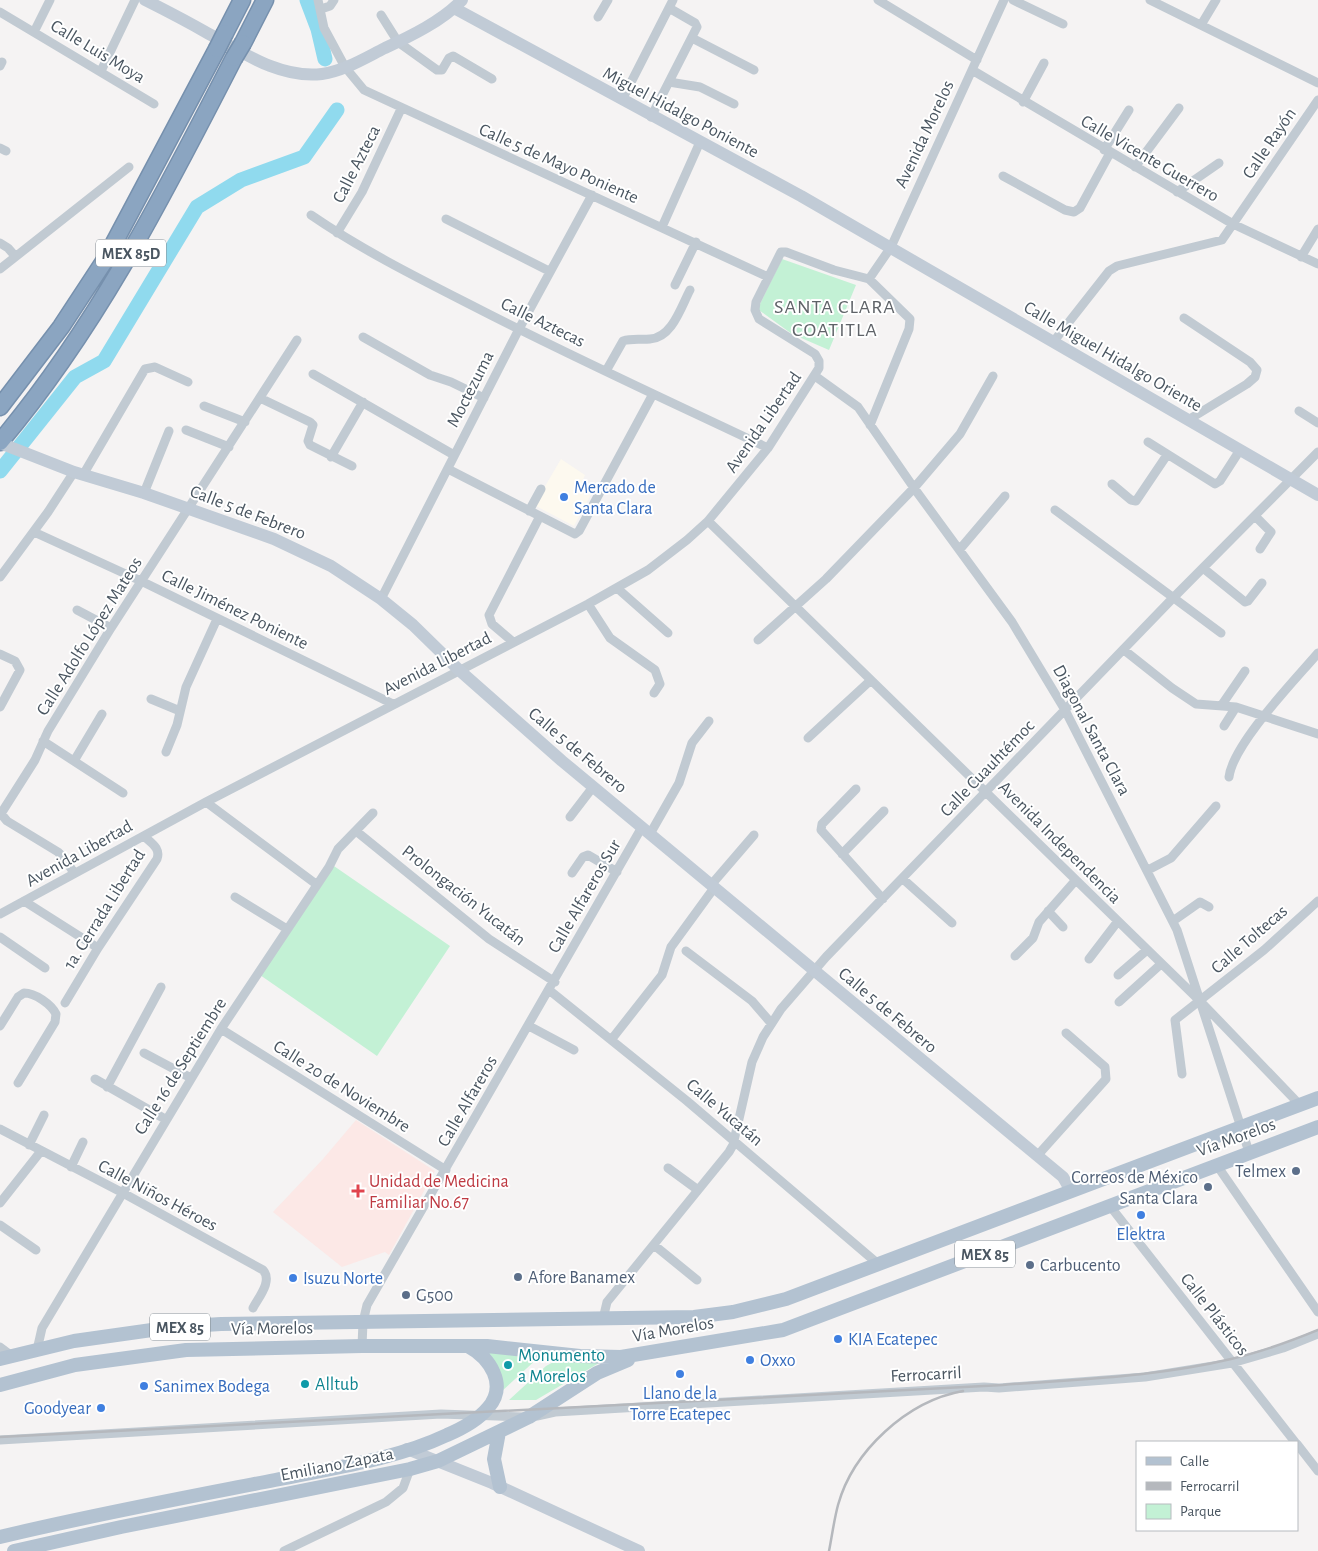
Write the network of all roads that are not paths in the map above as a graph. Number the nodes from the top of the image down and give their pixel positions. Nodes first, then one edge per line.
1 (50, 0) edge
2 (135, 0) edge
3 (145, 0) edge
4 (242, 0) edge
5 (265, 0) edge
6 (334, 0) edge
7 (608, 0) edge
8 (878, 0) edge
9 (1004, 0) edge
10 (1013, 0) edge
11 (1150, 0) edge
12 (1216, 0) edge
13 (458, 4) edge
14 (671, 4) edge
15 (320, 5) edge
16 (0, 12) edge
17 (381, 15) dead end
18 (598, 16) dead end
19 (1064, 24) dead end
20 (1201, 25) junction
21 (34, 32) junction
22 (692, 38) junction
23 (398, 42) junction
24 (977, 60) junction
25 (1044, 63) dead end
26 (345, 67) junction
27 (754, 70) dead end
28 (972, 70) junction
29 (101, 71) junction
30 (492, 78) dead end
31 (669, 82) junction
32 (1318, 83) edge
33 (622, 100) junction
34 (1023, 102) junction
35 (1317, 103) edge
36 (154, 104) dead end
37 (734, 104) dead end
38 (1179, 108) dead end
39 (402, 109) junction
40 (1129, 110) dead end
41 (651, 117) junction
42 (700, 142) junction
43 (1107, 151) junction
44 (1219, 163) dead end
45 (129, 167) dead end
46 (1135, 167) junction
47 (1003, 176) dead end
48 (1178, 192) junction
49 (592, 195) junction
50 (311, 215) dead end
51 (446, 220) dead end
52 (1233, 224) junction
53 (662, 227) junction
54 (1318, 229) edge
55 (337, 233) junction
56 (696, 242) junction
57 (0, 243) edge
58 (891, 247) junction
59 (15, 256) junction
60 (1301, 257) junction
61 (1318, 264) edge
62 (0, 269) edge
63 (549, 271) junction
64 (768, 277) junction
65 (869, 279) junction
66 (675, 285) dead end
67 (690, 290) dead end
68 (1184, 318) dead end
69 (518, 329) junction
70 (363, 337) dead end
71 (297, 340) dead end
72 (1054, 342) junction
73 (606, 371) junction
74 (313, 374) dead end
75 (815, 376) junction
76 (993, 376) dead end
77 (188, 382) dead end
78 (653, 394) junction
79 (260, 398) junction
80 (484, 398) junction
81 (363, 402) junction
82 (204, 406) dead end
83 (0, 407) edge
84 (1299, 410) dead end
85 (1188, 420) junction
86 (245, 422) junction
87 (1318, 424) edge
88 (870, 425) junction
89 (186, 430) dead end
90 (169, 431) dead end
91 (4, 442) edge
92 (1148, 442) dead end
93 (229, 447) junction
94 (768, 448) junction
95 (1240, 450) junction
96 (1318, 452) edge
97 (454, 455) junction
98 (1167, 455) junction
99 (331, 457) junction
100 (352, 466) dead end
101 (448, 469) junction
102 (78, 473) junction
103 (1291, 480) junction
104 (1112, 484) dead end
105 (914, 488) junction
106 (541, 490) dead end
107 (144, 493) junction
108 (1318, 495) edge
109 (1005, 496) dead end
110 (190, 509) junction
111 (1055, 510) dead end
112 (529, 511) junction
113 (540, 516) junction
114 (1255, 516) junction
115 (708, 521) junction
116 (34, 532) junction
117 (960, 549) junction
118 (1260, 549) dead end
119 (1203, 568) junction
120 (0, 577) edge
121 (141, 582) junction
122 (1262, 583) dead end
123 (617, 588) junction
124 (381, 599) junction
125 (1172, 599) junction
126 (588, 604) junction
127 (797, 607) junction
128 (77, 610) dead end
129 (217, 618) junction
130 (111, 628) junction
131 (668, 633) dead end
132 (1221, 633) dead end
133 (758, 640) dead end
134 (513, 642) junction
135 (1124, 650) junction
136 (0, 654) edge
137 (1318, 654) edge
138 (459, 670) junction
139 (1246, 670) dead end
140 (871, 680) junction
141 (654, 693) dead end
142 (151, 699) dead end
143 (393, 704) junction
144 (1221, 706) junction
145 (0, 707) edge
146 (1236, 707) junction
147 (1065, 710) junction
148 (180, 711) junction
149 (102, 714) dead end
150 (1264, 717) junction
151 (709, 721) dead end
152 (1224, 726) dead end
153 (1318, 734) edge
154 (808, 738) dead end
155 (43, 741) junction
156 (166, 752) dead end
157 (74, 761) junction
158 (1229, 777) dead end
159 (594, 787) junction
160 (856, 789) dead end
161 (987, 792) junction
162 (123, 793) dead end
163 (206, 802) junction
164 (1216, 806) dead end
165 (884, 811) dead end
166 (373, 813) dead end
167 (570, 817) dead end
168 (646, 830) junction
169 (356, 831) junction
170 (754, 835) dead end
171 (144, 836) junction
172 (842, 854) junction
173 (1148, 870) junction
174 (617, 872) junction
175 (74, 873) junction
176 (572, 873) dead end
177 (903, 879) junction
178 (1075, 881) junction
179 (316, 884) junction
180 (713, 887) junction
181 (235, 897) dead end
182 (883, 899) junction
183 (24, 901) junction
184 (1318, 901) edge
185 (1209, 907) dead end
186 (1048, 911) junction
187 (0, 914) edge
188 (1118, 921) junction
189 (1173, 921) junction
190 (952, 923) dead end
191 (1063, 927) dead end
192 (287, 928) junction
193 (0, 938) edge
194 (98, 948) junction
195 (1146, 950) junction
196 (686, 951) dead end
197 (1016, 956) dead end
198 (1089, 959) dead end
199 (1161, 964) junction
200 (45, 968) dead end
201 (813, 970) junction
202 (1118, 975) dead end
203 (554, 982) junction
204 (161, 987) dead end
205 (549, 990) junction
206 (1200, 1001) junction
207 (1119, 1002) dead end
208 (65, 1003) dead end
209 (771, 1023) junction
210 (0, 1026) edge
211 (529, 1026) junction
212 (221, 1029) junction
213 (1066, 1033) dead end
214 (610, 1040) junction
215 (574, 1050) dead end
216 (144, 1053) dead end
217 (1182, 1074) dead end
218 (191, 1078) junction
219 (94, 1079) dead end
220 (18, 1083) dead end
221 (107, 1087) junction
222 (1318, 1098) edge
223 (1300, 1105) junction
224 (44, 1115) dead end
225 (165, 1119) junction
226 (1241, 1127) junction
227 (1318, 1127) edge
228 (0, 1129) edge
229 (734, 1140) junction
230 (83, 1142) dead end
231 (29, 1144) junction
232 (41, 1151) junction
233 (1249, 1152) junction
234 (1036, 1156) junction
235 (1216, 1164) junction
236 (71, 1167) junction
237 (668, 1168) dead end
238 (446, 1170) junction
239 (698, 1190) junction
240 (1072, 1190) junction
241 (123, 1193) junction
242 (0, 1203) edge
243 (1110, 1206) junction
244 (0, 1225) edge
245 (654, 1245) junction
246 (36, 1250) dead end
247 (877, 1264) junction
248 (697, 1280) dead end
249 (253, 1308) dead end
250 (1318, 1312) edge
251 (603, 1319) junction
252 (363, 1322) junction
253 (1318, 1334) edge
254 (362, 1346) junction
255 (467, 1346) junction
256 (0, 1347) edge
257 (37, 1350) junction
258 (645, 1354) junction
259 (6, 1358) edge
260 (1232, 1363) junction
261 (0, 1384) edge
262 (480, 1415) junction
263 (530, 1417) junction
264 (499, 1432) junction
265 (0, 1440) edge
266 (1294, 1441) edge
267 (1298, 1446) edge
268 (407, 1450) junction
269 (438, 1461) junction
270 (410, 1469) junction
271 (1318, 1471) edge
272 (500, 1487) junction
273 (0, 1537) edge
274 (14, 1551) edge
275 (284, 1551) edge
276 (639, 1551) edge

1 - 21 street
2 - 29 street
3 - 26 street
4 - 83 highway, MEX 85D, bridge
5 - 91 highway, MEX 85D, bridge
6 - 15 street
7 - 18 street
8 - 24 street
9 - 24 street, Avenida Morelos
10 - 19 street
11 - 20 street
12 - 20 street
13 - 23 street
13 - 33 street, Miguel Hidalgo Poniente
14 - 22 street
14 - 33 street
15 - 26 street, Calle 5 de Mayo Poniente
16 - 21 street, Calle Luis Moya
17 - 23 street
20 - 32 street
21 - 29 street, Calle Luis Moya
22 - 27 street
22 - 31 street
23 - 26 street
23 - 30 street
24 - 28 street, Avenida Morelos
25 - 34 street
26 - 39 street, Calle 5 de Mayo Poniente
28 - 34 street, Calle Vicente Guerrero
28 - 58 street, Avenida Morelos
29 - 36 street, Calle Luis Moya
31 - 37 street
31 - 41 street
33 - 41 street, Miguel Hidalgo Poniente
34 - 43 street, Calle Vicente Guerrero
35 - 52 street, Calle Rayón
38 - 46 street
39 - 49 street, Calle 5 de Mayo Poniente
39 - 55 street, Calle Azteca
40 - 43 street
41 - 42 street, Miguel Hidalgo Poniente
42 - 53 street
42 - 58 street, Miguel Hidalgo Poniente
43 - 46 street, Calle Vicente Guerrero
43 - 47 street
44 - 48 street
45 - 59 street
46 - 48 street, Calle Vicente Guerrero
48 - 52 street, Calle Vicente Guerrero
49 - 53 street, Calle 5 de Mayo Poniente
49 - 63 street, Moctezuma
50 - 55 street, Calle Aztecas
51 - 63 street
52 - 60 street, Calle Vicente Guerrero
52 - 72 street, Calle Rayón
53 - 56 street, Calle 5 de Mayo Poniente
54 - 60 street
55 - 69 street, Calle Aztecas
56 - 64 street, Calle 5 de Mayo Poniente
56 - 66 street
57 - 59 street
58 - 65 street, Avenida Morelos
58 - 72 street, Calle Miguel Hidalgo Oriente
59 - 62 street
60 - 61 street, Calle Vicente Guerrero
63 - 69 street, Moctezuma
64 - 65 street
64 - 75 street, Avenida Libertad
65 - 88 street
67 - 73 street
68 - 85 street
69 - 73 street, Calle Aztecas
69 - 80 street, Moctezuma
70 - 80 street
71 - 79 street, Calle Adolfo López Mateos
72 - 85 street, Calle Miguel Hidalgo Oriente
73 - 78 street, Calle Aztecas
74 - 81 street
75 - 88 street, Diagonal Santa Clara
75 - 94 street, Avenida Libertad
76 - 105 street
77 - 102 street
78 - 94 street, Calle Aztecas
78 - 113 street
79 - 86 street, Calle Adolfo López Mateos
79 - 99 street
80 - 97 street, Moctezuma
81 - 97 street
81 - 99 street
82 - 86 street
84 - 87 street
85 - 95 street, Calle Miguel Hidalgo Oriente
86 - 93 street, Calle Adolfo López Mateos
88 - 105 street, Diagonal Santa Clara
89 - 93 street
90 - 107 street
91 - 102 street, Calle 5 de Febrero
92 - 98 street
93 - 110 street, Calle Adolfo López Mateos
94 - 115 street, Avenida Libertad
95 - 98 street
95 - 103 street, Calle Miguel Hidalgo Oriente
96 - 103 street, Calle Cuauhtémoc
97 - 101 street, Moctezuma
98 - 104 street
99 - 100 street
101 - 112 street
101 - 124 street, Moctezuma
102 - 107 street, Calle 5 de Febrero
102 - 116 street
103 - 108 street, Calle Miguel Hidalgo Oriente
103 - 114 street, Calle Cuauhtémoc
105 - 117 street, Diagonal Santa Clara
105 - 127 street
106 - 112 street
107 - 110 street, Calle 5 de Febrero
109 - 117 street
110 - 121 street, Calle Adolfo López Mateos
110 - 124 street, Calle 5 de Febrero
111 - 125 street
112 - 113 street
113 - 134 street
114 - 118 street
114 - 119 street, Calle Cuauhtémoc
115 - 123 street, Avenida Libertad
115 - 127 street, Avenida Independencia
116 - 120 street
116 - 121 street, Calle Jiménez Poniente
117 - 147 street, Diagonal Santa Clara
119 - 122 street
119 - 125 street, Calle Cuauhtémoc
121 - 129 street, Calle Jiménez Poniente
121 - 130 street, Calle Adolfo López Mateos
123 - 126 street, Avenida Libertad
123 - 131 street
124 - 138 street, Calle 5 de Febrero
125 - 132 street
125 - 135 street, Calle Cuauhtémoc
126 - 134 street, Avenida Libertad
126 - 141 street
127 - 133 street
127 - 140 street, Avenida Independencia
128 - 130 street
129 - 143 street, Calle Jiménez Poniente
129 - 148 street
130 - 155 street, Calle Adolfo López Mateos
134 - 138 street, Avenida Libertad
135 - 144 street
135 - 147 street, Calle Cuauhtémoc
136 - 145 street
137 - 150 street
138 - 143 street, Avenida Libertad
138 - 159 street, Calle 5 de Febrero
139 - 144 street
140 - 154 street
140 - 161 street, Avenida Independencia
142 - 148 street
143 - 163 street, Avenida Libertad
144 - 146 street
146 - 150 street
146 - 152 street
147 - 161 street, Calle Cuauhtémoc
147 - 173 street, Diagonal Santa Clara
148 - 156 street
149 - 157 street
150 - 153 street
150 - 158 street
151 - 168 street, Calle Alfareros Sur
155 - 157 street
155 - 175 street, Calle Adolfo López Mateos
157 - 162 street
159 - 167 street
159 - 168 street, Calle 5 de Febrero
160 - 172 street
161 - 177 street, Calle Cuauhtémoc
161 - 178 street, Avenida Independencia
163 - 171 street, Avenida Libertad
163 - 179 street
164 - 173 street
165 - 172 street
166 - 169 street, Calle 16 de Septiembre
168 - 174 street, Calle Alfareros Sur
168 - 180 street, Calle 5 de Febrero
169 - 179 street, Calle 16 de Septiembre
169 - 203 street, Prolongación Yucatán
170 - 180 street
171 - 175 street, Avenida Libertad
171 - 194 street, 1a. Cerrada Libertad
172 - 182 street
173 - 189 street, Diagonal Santa Clara
174 - 176 street
174 - 203 street, Calle Alfareros Sur
175 - 183 street, Avenida Libertad
177 - 182 street, Calle Cuauhtémoc
177 - 190 street
178 - 186 street
178 - 188 street, Avenida Independencia
179 - 192 street, Calle 16 de Septiembre
180 - 201 street, Calle 5 de Febrero
180 - 214 street
181 - 192 street
182 - 201 street, Calle Cuauhtémoc
183 - 187 street, Avenida Libertad
183 - 194 street
184 - 206 street, Calle Toltecas
185 - 189 street
186 - 191 street
186 - 197 street
188 - 195 street, Avenida Independencia
188 - 198 street
189 - 206 street, Diagonal Santa Clara
192 - 212 street, Calle 16 de Septiembre
193 - 200 street
194 - 208 street, 1a. Cerrada Libertad
195 - 199 street, Avenida Independencia
195 - 202 street
196 - 209 street
199 - 206 street, Avenida Independencia
199 - 207 street
201 - 209 street, Calle Cuauhtémoc
201 - 234 street, Calle 5 de Febrero
203 - 205 street, Calle Alfareros
204 - 221 street
205 - 211 street, Calle Alfareros
205 - 214 street, Calle Yucatán
206 - 217 street, Calle Toltecas
206 - 223 street, Avenida Independencia
206 - 226 street, Diagonal Santa Clara
209 - 229 street, Calle Cuauhtémoc
210 - 220 street
211 - 215 street
211 - 238 street, Calle Alfareros
212 - 218 street, Calle 16 de Septiembre
212 - 238 street, Calle 20 de Noviembre
213 - 234 street
214 - 229 street, Calle Yucatán
216 - 218 street
218 - 225 street, Calle 16 de Septiembre
219 - 221 street
221 - 225 street
222 - 223 main road, Vía Morelos / MEX 85
223 - 226 main road, Vía Morelos / MEX 85
224 - 231 street
225 - 241 street, Calle 16 de Septiembre
226 - 233 street, Diagonal Santa Clara
226 - 240 main road, Vía Morelos / MEX 85
227 - 233 main road, Vía Morelos / MEX 85
228 - 231 street, Calle Niños Héroes
229 - 239 street, Calle Cuauhtémoc
229 - 247 street, Calle Yucatán
230 - 236 street
231 - 232 street, Calle Niños Héroes
232 - 236 street, Calle Niños Héroes
232 - 242 street
233 - 235 main road, Vía Morelos / MEX 85
234 - 240 street, Calle 5 de Febrero
235 - 243 main road, Vía Morelos / MEX 85
235 - 250 street
236 - 241 street, Calle Niños Héroes
237 - 239 street
238 - 252 street, Calle Alfareros
239 - 245 street, Calle Cuauhtémoc
240 - 247 main road, Vía Morelos / MEX 85
241 - 249 street, Calle Niños Héroes
241 - 257 street, Calle 16 de Septiembre
243 - 258 main road, Vía Morelos / MEX 85
243 - 260 street, Calle Plásticos
244 - 246 street
245 - 248 street
245 - 251 street, Calle Cuauhtémoc
247 - 251 main road, Vía Morelos / MEX 85
251 - 252 main road, Vía Morelos / MEX 85
252 - 254 street, Calle Alfareros
252 - 257 main road, Vía Morelos / MEX 85
253 - 260 street, Ferrocarril
254 - 255 main road, Vía Morelos / MEX 85
254 - 261 main road, Vía Morelos / MEX 85
255 - 258 main road, Vía Morelos / MEX 85
255 - 262 main road, Emiliano Zapata
256 - 259 street
257 - 259 main road, Vía Morelos / MEX 85
258 - 263 main road, Emiliano Zapata
260 - 263 street, Ferrocarril
260 - 266 street, Calle Plásticos
262 - 263 street, Ferrocarril
262 - 265 street, Ferrocarril
262 - 268 main road, Emiliano Zapata
263 - 264 main road, Emiliano Zapata
264 - 269 main road, Emiliano Zapata
264 - 272 main road
267 - 271 street, Calle Plásticos
268 - 269 street
268 - 273 main road, Emiliano Zapata
269 - 270 main road, Emiliano Zapata
269 - 272 street
270 - 274 main road, Emiliano Zapata
270 - 275 street
272 - 276 street

